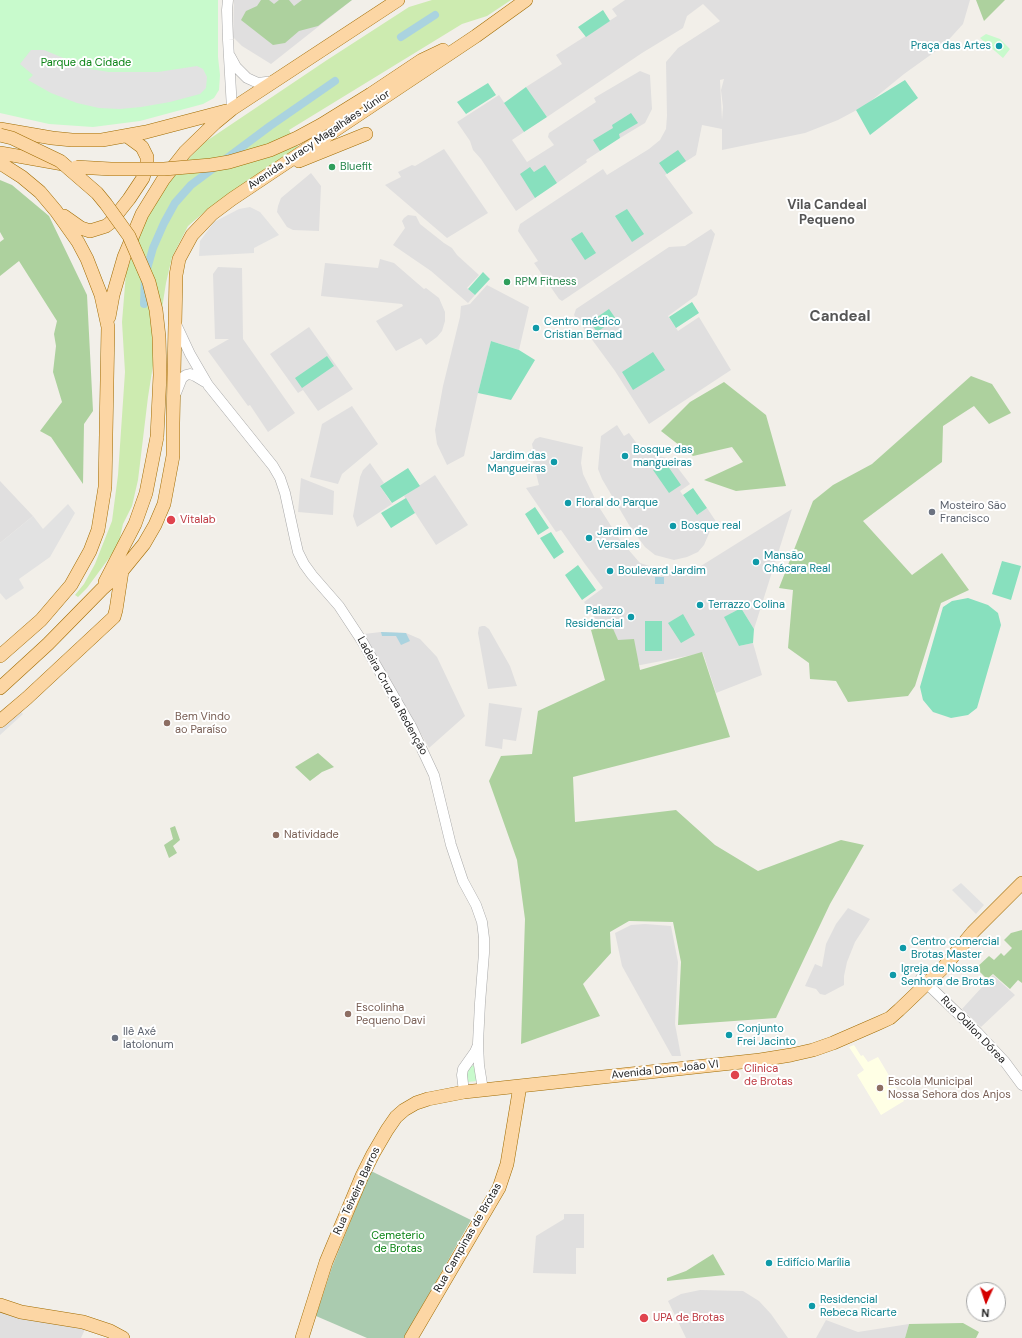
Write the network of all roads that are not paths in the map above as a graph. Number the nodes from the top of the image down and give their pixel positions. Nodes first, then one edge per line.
1 (228, 0) edge
2 (398, 0) edge
3 (526, 0) edge
4 (476, 36) junction
5 (229, 54) junction
6 (274, 81) junction
7 (232, 109) junction
8 (0, 129) edge
9 (366, 134) dead end
10 (0, 135) edge
11 (127, 136) junction
12 (0, 153) edge
13 (0, 163) edge
14 (275, 170) junction
15 (56, 211) junction
16 (175, 322) junction
17 (108, 327) junction
18 (208, 385) junction
19 (174, 398) junction
20 (122, 571) junction
21 (102, 589) junction
22 (0, 656) edge
23 (0, 688) edge
24 (0, 721) edge
25 (1022, 882) edge
26 (924, 981) junction
27 (478, 1043) junction
28 (465, 1065) junction
29 (479, 1065) junction
30 (1022, 1085) edge
31 (520, 1086) junction
32 (483, 1090) junction
33 (464, 1092) junction
34 (0, 1305) edge
35 (123, 1338) edge
36 (302, 1338) edge
37 (411, 1338) edge

1 - 5 street
2 - 6 main road
3 - 4 main road, Avenida Juracy Magalhães Júnior
4 - 12 main road, bridge
4 - 14 main road, Avenida Juracy Magalhães Júnior
5 - 6 street
5 - 7 street
6 - 7 main road
7 - 11 main road
7 - 17 main road
8 - 11 main road
9 - 14 main road
10 - 21 main road, bridge
11 - 15 main road
13 - 15 main road
14 - 16 main road, Avenida Juracy Magalhães Júnior
15 - 17 main road
16 - 18 street, Ladeira Cruz da Redenção
16 - 19 main road, Avenida Juracy Magalhães Júnior
17 - 22 main road
18 - 19 street, Ladeira Cruz da Redenção
18 - 27 street, Ladeira Cruz da Redenção
19 - 20 main road, Avenida Juracy Magalhães Júnior
20 - 21 main road, Avenida Juracy Magalhães Júnior
20 - 24 main road
21 - 23 main road
25 - 26 main road, Avenida Dom João VI
26 - 30 street, Rua Odilon Dórea
26 - 31 main road, Avenida Dom João VI
27 - 28 street, Ladeira Cruz da Redenção
27 - 29 street, Ladeira Cruz da Redenção
28 - 29 street
28 - 33 street, Ladeira Cruz da Redenção
29 - 32 street, Ladeira Cruz da Redenção
31 - 32 main road, Avenida Dom João VI
31 - 37 main road, Rua Campinas de Brotas
32 - 33 main road, Avenida Dom João VI
33 - 36 main road, Rua Teixeira Barros
34 - 35 main road

